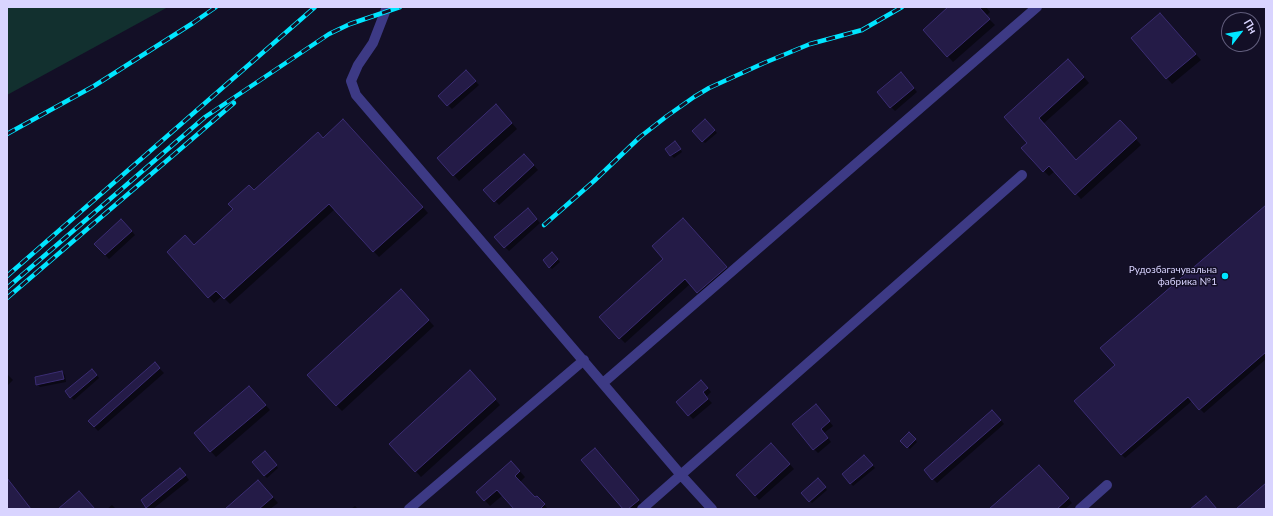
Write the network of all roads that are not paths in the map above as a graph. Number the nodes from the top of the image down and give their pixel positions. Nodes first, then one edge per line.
1 (388, 7) edge
2 (1037, 7) edge
3 (1022, 175) dead end
4 (584, 360) junction
5 (603, 383) junction
6 (681, 475) junction
7 (1107, 485) dead end
8 (409, 509) edge
9 (642, 509) edge
10 (712, 509) edge
11 (1080, 509) edge

1 - 4 lane
2 - 5 lane
3 - 6 lane
4 - 5 lane
4 - 8 lane
5 - 6 lane
6 - 9 lane
6 - 10 lane
7 - 11 lane

